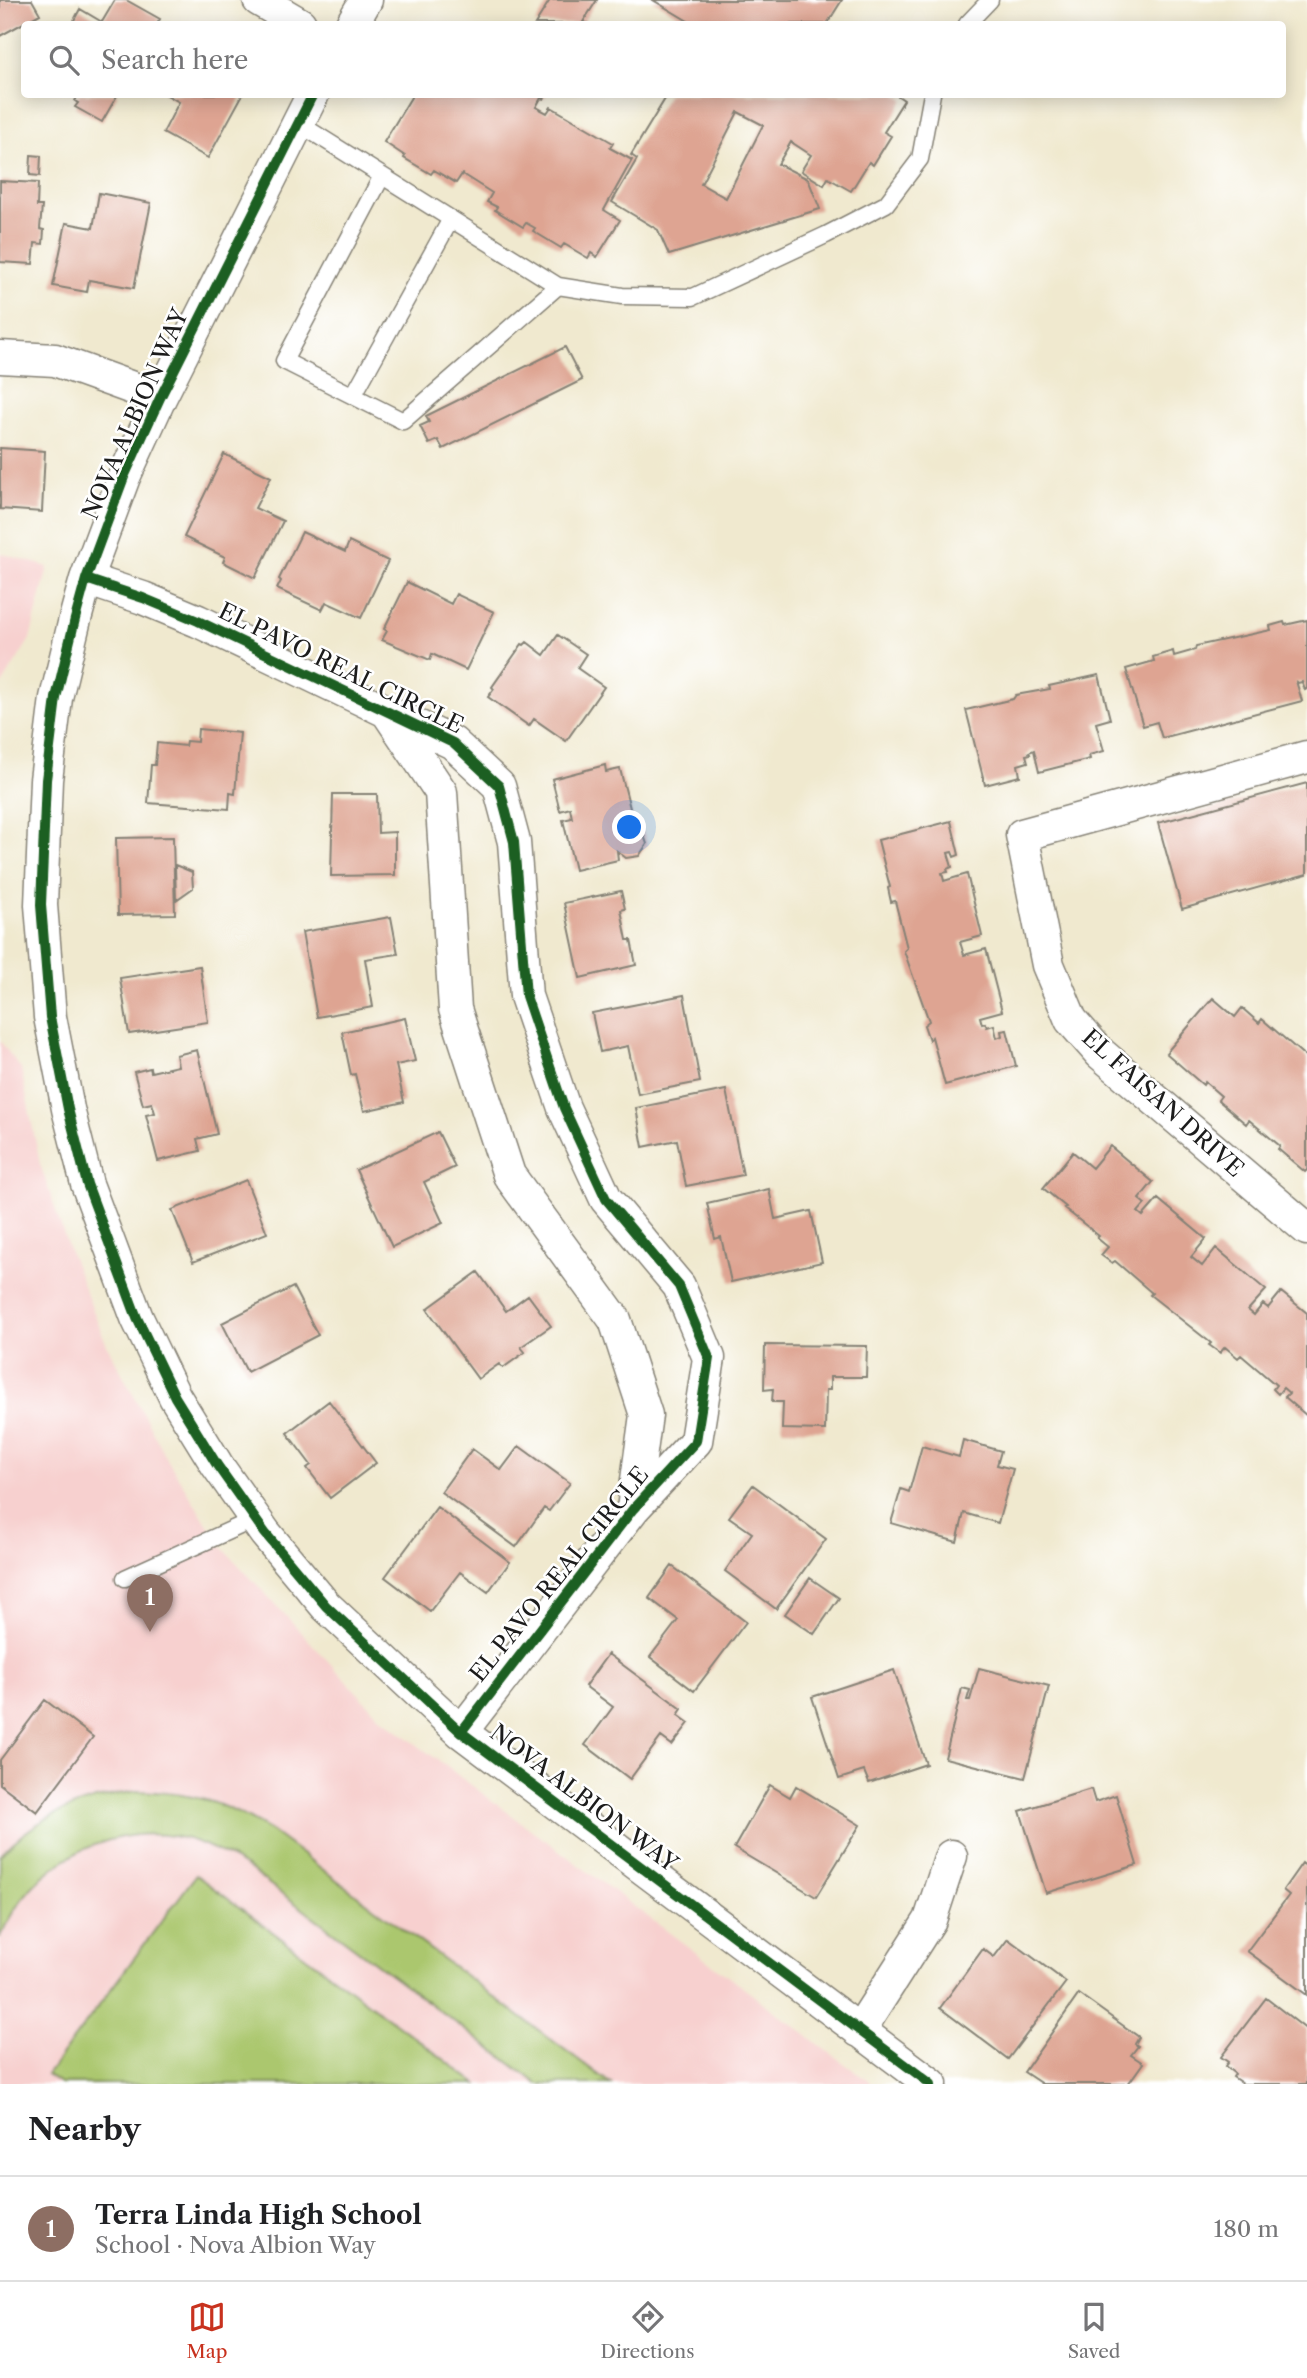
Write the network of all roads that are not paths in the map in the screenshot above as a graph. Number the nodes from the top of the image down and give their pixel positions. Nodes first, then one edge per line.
1 (260, 0) edge
2 (366, 0) edge
3 (989, 0) edge
4 (295, 21) edge
5 (354, 21) edge
6 (970, 21) edge
7 (311, 98) edge
8 (931, 98) edge
9 (298, 123) junction
10 (382, 176) junction
11 (451, 219) junction
12 (558, 286) junction
13 (0, 357) edge
14 (353, 396) junction
15 (160, 398) junction
16 (86, 579) junction
17 (388, 713) junction
18 (1307, 757) edge
19 (1307, 1229) edge
20 (633, 1509) junction
21 (255, 1518) junction
22 (125, 1578) dead end
23 (461, 1732) junction
24 (951, 1856) dead end
25 (859, 2031) junction
26 (931, 2084) edge

1 - 4 street
2 - 5 street
3 - 6 lane
7 - 9 street, NOVA ALBION WAY
8 - 12 lane
9 - 10 lane
9 - 15 street, NOVA ALBION WAY
10 - 11 lane
10 - 14 lane
11 - 12 lane
11 - 14 lane
12 - 14 lane
13 - 15 street
15 - 16 street, NOVA ALBION WAY
16 - 17 street, EL PAVO REAL CIRCLE
16 - 21 street, NOVA ALBION WAY
17 - 20 street, EL PAVO REAL CIRCLE
17 - 20 street, EL PAVO REAL CIRCLE
18 - 19 street, EL FAISAN DRIVE
20 - 23 street, EL PAVO REAL CIRCLE
21 - 22 lane
21 - 23 street, NOVA ALBION WAY
23 - 25 street, NOVA ALBION WAY
24 - 25 street
25 - 26 street, NOVA ALBION WAY

